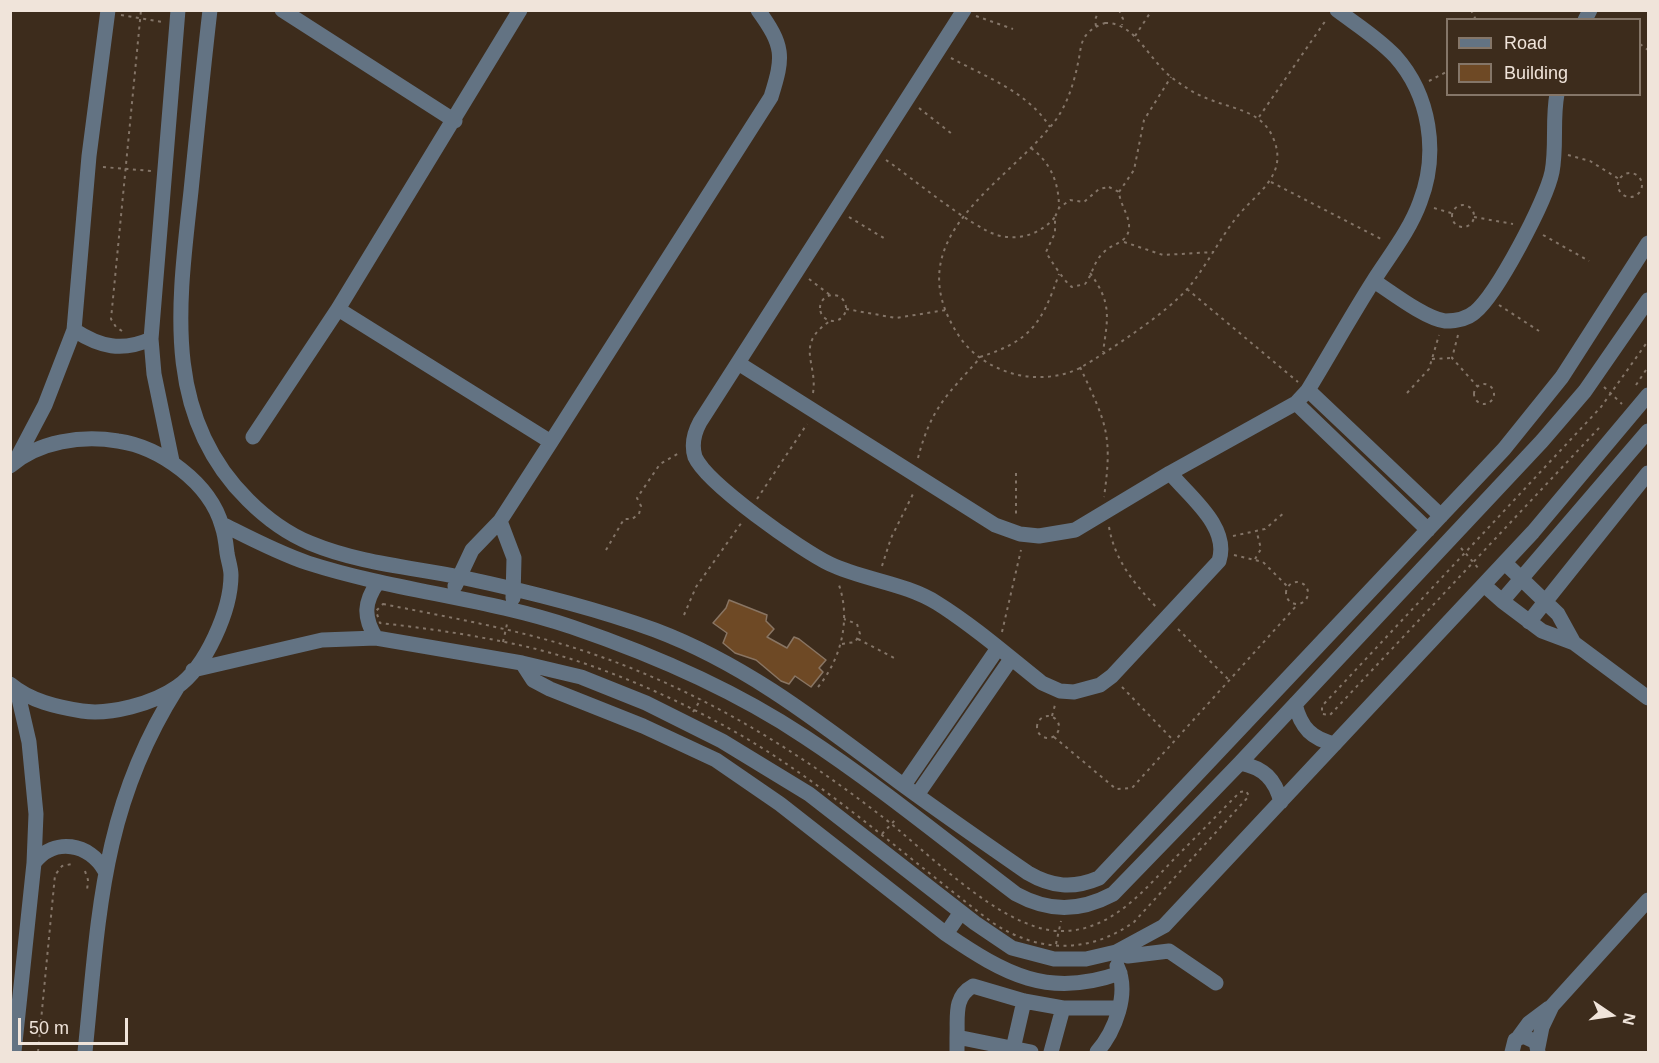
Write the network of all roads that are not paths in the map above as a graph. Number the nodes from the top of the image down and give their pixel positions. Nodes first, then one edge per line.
1 (210, 10) edge
2 (282, 10) edge
3 (520, 10) edge
4 (758, 10) edge
5 (963, 11) edge
6 (108, 12) edge
7 (1331, 15) edge
8 (178, 17) edge
9 (1557, 96) edge
10 (455, 121) junction
11 (1648, 243) edge
12 (1374, 281) junction
13 (1648, 300) edge
14 (338, 309) junction
15 (74, 330) junction
16 (151, 339) junction
17 (738, 363) junction
18 (1308, 390) junction
19 (1648, 395) edge
20 (1296, 403) junction
21 (1648, 430) edge
22 (253, 437) dead end
23 (552, 442) junction
24 (172, 461) junction
25 (13, 464) edge
26 (1170, 473) junction
27 (1648, 473) edge
28 (1415, 491) junction
29 (1402, 504) junction
30 (1441, 516) junction
31 (500, 521) junction
32 (222, 524) junction
33 (1428, 530) junction
34 (1505, 563) junction
35 (458, 577) junction
36 (1521, 579) junction
37 (378, 582) junction
38 (1486, 583) junction
39 (514, 590) junction
40 (451, 597) junction
41 (1502, 601) junction
42 (1545, 601) junction
43 (511, 610) junction
44 (1529, 622) junction
45 (376, 638) junction
46 (1574, 643) junction
47 (998, 648) junction
48 (1011, 659) junction
49 (522, 663) junction
50 (193, 670) junction
51 (14, 687) edge
52 (177, 687) junction
53 (1648, 698) edge
54 (1294, 704) junction
55 (1335, 744) junction
56 (1240, 763) junction
57 (904, 785) junction
58 (917, 795) junction
59 (1281, 802) junction
60 (34, 863) junction
61 (105, 871) junction
62 (1648, 900) edge
63 (961, 912) junction
64 (946, 934) junction
65 (25, 945) junction
66 (1113, 952) junction
67 (10, 967) edge
68 (1120, 973) junction
69 (1216, 983) dead end
70 (1024, 1001) junction
71 (1552, 1006) junction
72 (1063, 1008) junction
73 (1119, 1008) junction
74 (957, 1045) edge
75 (1511, 1047) edge
76 (1013, 1049) junction
77 (1539, 1050) edge
78 (14, 1053) edge
79 (85, 1053) edge
80 (1031, 1053) edge
81 (1051, 1053) edge
82 (1097, 1053) edge

1 - 35 street
2 - 10 street
3 - 10 street
4 - 23 street
5 - 17 street
6 - 15 street
7 - 12 street
8 - 16 street
9 - 12 street
10 - 14 street
11 - 30 street
12 - 18 street
13 - 54 street
14 - 22 street
14 - 23 street
15 - 16 street
15 - 25 street
16 - 24 street
17 - 26 street
17 - 47 street
18 - 20 street
18 - 28 street
19 - 34 street
20 - 26 street
20 - 29 street
21 - 36 street
23 - 31 street
24 - 25 street
24 - 32 street
26 - 48 street
27 - 42 street
28 - 29 street
28 - 30 street
29 - 33 street
30 - 33 street
31 - 35 street
31 - 39 street
32 - 37 street
32 - 50 street
33 - 58 street
34 - 36 street
34 - 38 street
35 - 39 street
35 - 40 street
36 - 41 street
36 - 42 street
37 - 40 street
37 - 45 street
38 - 41 street
38 - 55 street
39 - 43 street
39 - 57 street
40 - 43 street
41 - 44 street
42 - 44 street
42 - 46 street
43 - 56 street
44 - 46 street
45 - 49 street
45 - 50 street
46 - 53 street
47 - 48 street
47 - 57 street
48 - 58 street
49 - 63 street
49 - 64 street
50 - 52 street
51 - 52 street
51 - 60 street
52 - 61 street
54 - 55 street
54 - 56 street
55 - 59 street
56 - 59 street
57 - 58 street
59 - 66 street
60 - 61 street
60 - 65 street
61 - 79 street
62 - 71 street
63 - 64 street
63 - 66 street
64 - 68 street
65 - 67 street
65 - 78 street
66 - 68 street
66 - 69 street
68 - 73 street
70 - 72 street
70 - 74 street
70 - 76 street
71 - 75 street
71 - 77 street
72 - 73 street
72 - 81 street
73 - 82 street
74 - 76 street
75 - 77 street
76 - 80 street

